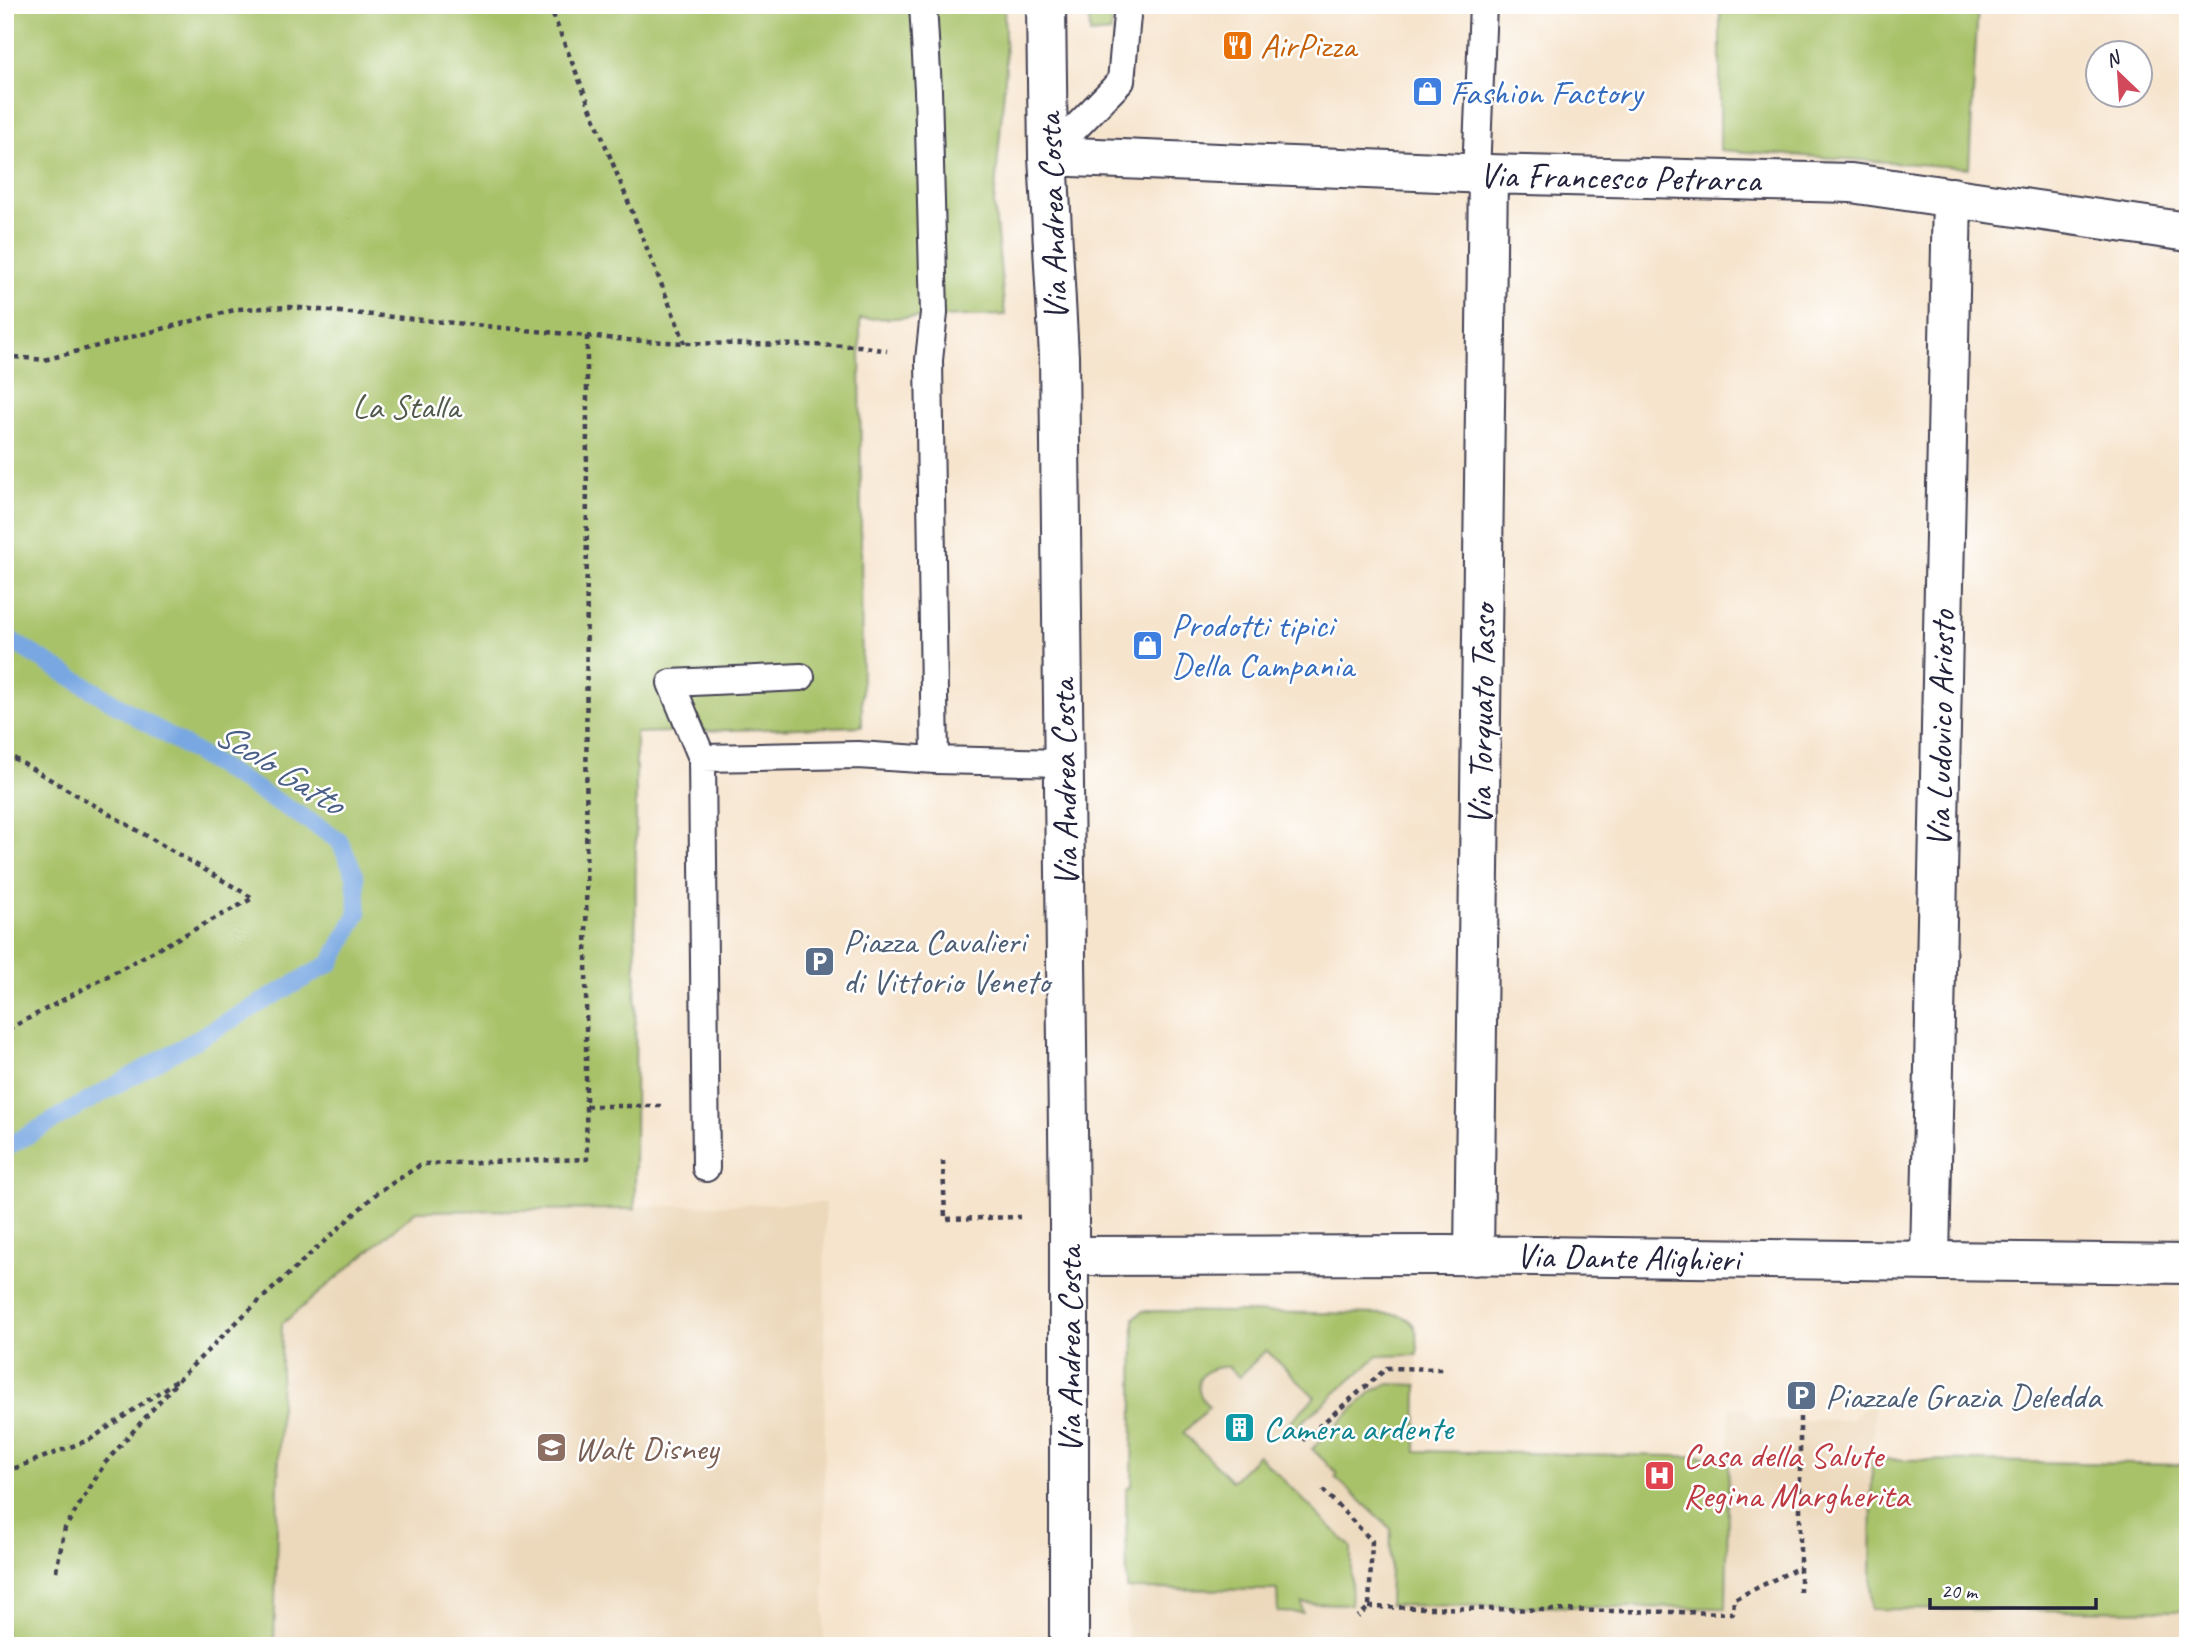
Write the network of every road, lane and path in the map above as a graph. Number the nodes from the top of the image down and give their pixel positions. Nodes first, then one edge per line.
1 (549, 5) edge
2 (923, 5) edge
3 (1046, 5) edge
4 (1128, 5) edge
5 (1483, 5) edge
6 (1048, 156) junction
7 (1482, 174) junction
8 (1952, 197) junction
9 (2188, 232) edge
10 (587, 336) junction
11 (685, 343) junction
12 (5, 356) edge
13 (929, 360) junction
14 (801, 677) dead end
15 (5, 753) edge
16 (702, 758) junction
17 (935, 760) junction
18 (1064, 763) junction
19 (5, 1031) edge
20 (586, 1106) junction
21 (706, 1107) junction
22 (943, 1161) dead end
23 (706, 1168) dead end
24 (1069, 1216) junction
25 (1069, 1256) junction
26 (1474, 1256) junction
27 (1930, 1260) junction
28 (2188, 1264) edge
29 (1443, 1368) dead end
30 (183, 1375) junction
31 (1800, 1381) dead end
32 (1303, 1440) dead end
33 (5, 1472) edge
34 (1324, 1490) dead end
35 (1800, 1567) junction
36 (56, 1571) dead end
37 (1800, 1591) dead end
38 (1369, 1607) junction
39 (1358, 1617) dead end
40 (1069, 1646) edge

1 - 11 path
2 - 13 lane
3 - 6 street, Via Andrea Costa
4 - 6 lane
5 - 7 lane
6 - 7 street, Via Francesco Petrarca
6 - 18 street, Via Andrea Costa
7 - 8 street, Via Francesco Petrarca
7 - 26 street, Via Torquato Tasso
8 - 9 street, Via Francesco Petrarca
8 - 27 street, Via Ludovico Ariosto
10 - 11 path
10 - 12 path
10 - 20 path
11 - 13 path
13 - 17 lane
14 - 16 lane
15 - 19 path
16 - 17 lane
16 - 21 lane
17 - 18 lane
18 - 24 street, Via Andrea Costa
20 - 21 path
20 - 30 path
21 - 23 lane
22 - 24 path
24 - 25 street, Via Andrea Costa
25 - 26 street, Via Dante Alighieri
25 - 40 street, Via Andrea Costa
26 - 27 street, Via Dante Alighieri
27 - 28 street, Via Dante Alighieri
29 - 32 path
30 - 33 path
30 - 36 path
31 - 35 path
34 - 38 path
35 - 37 path
35 - 38 path
38 - 39 path

